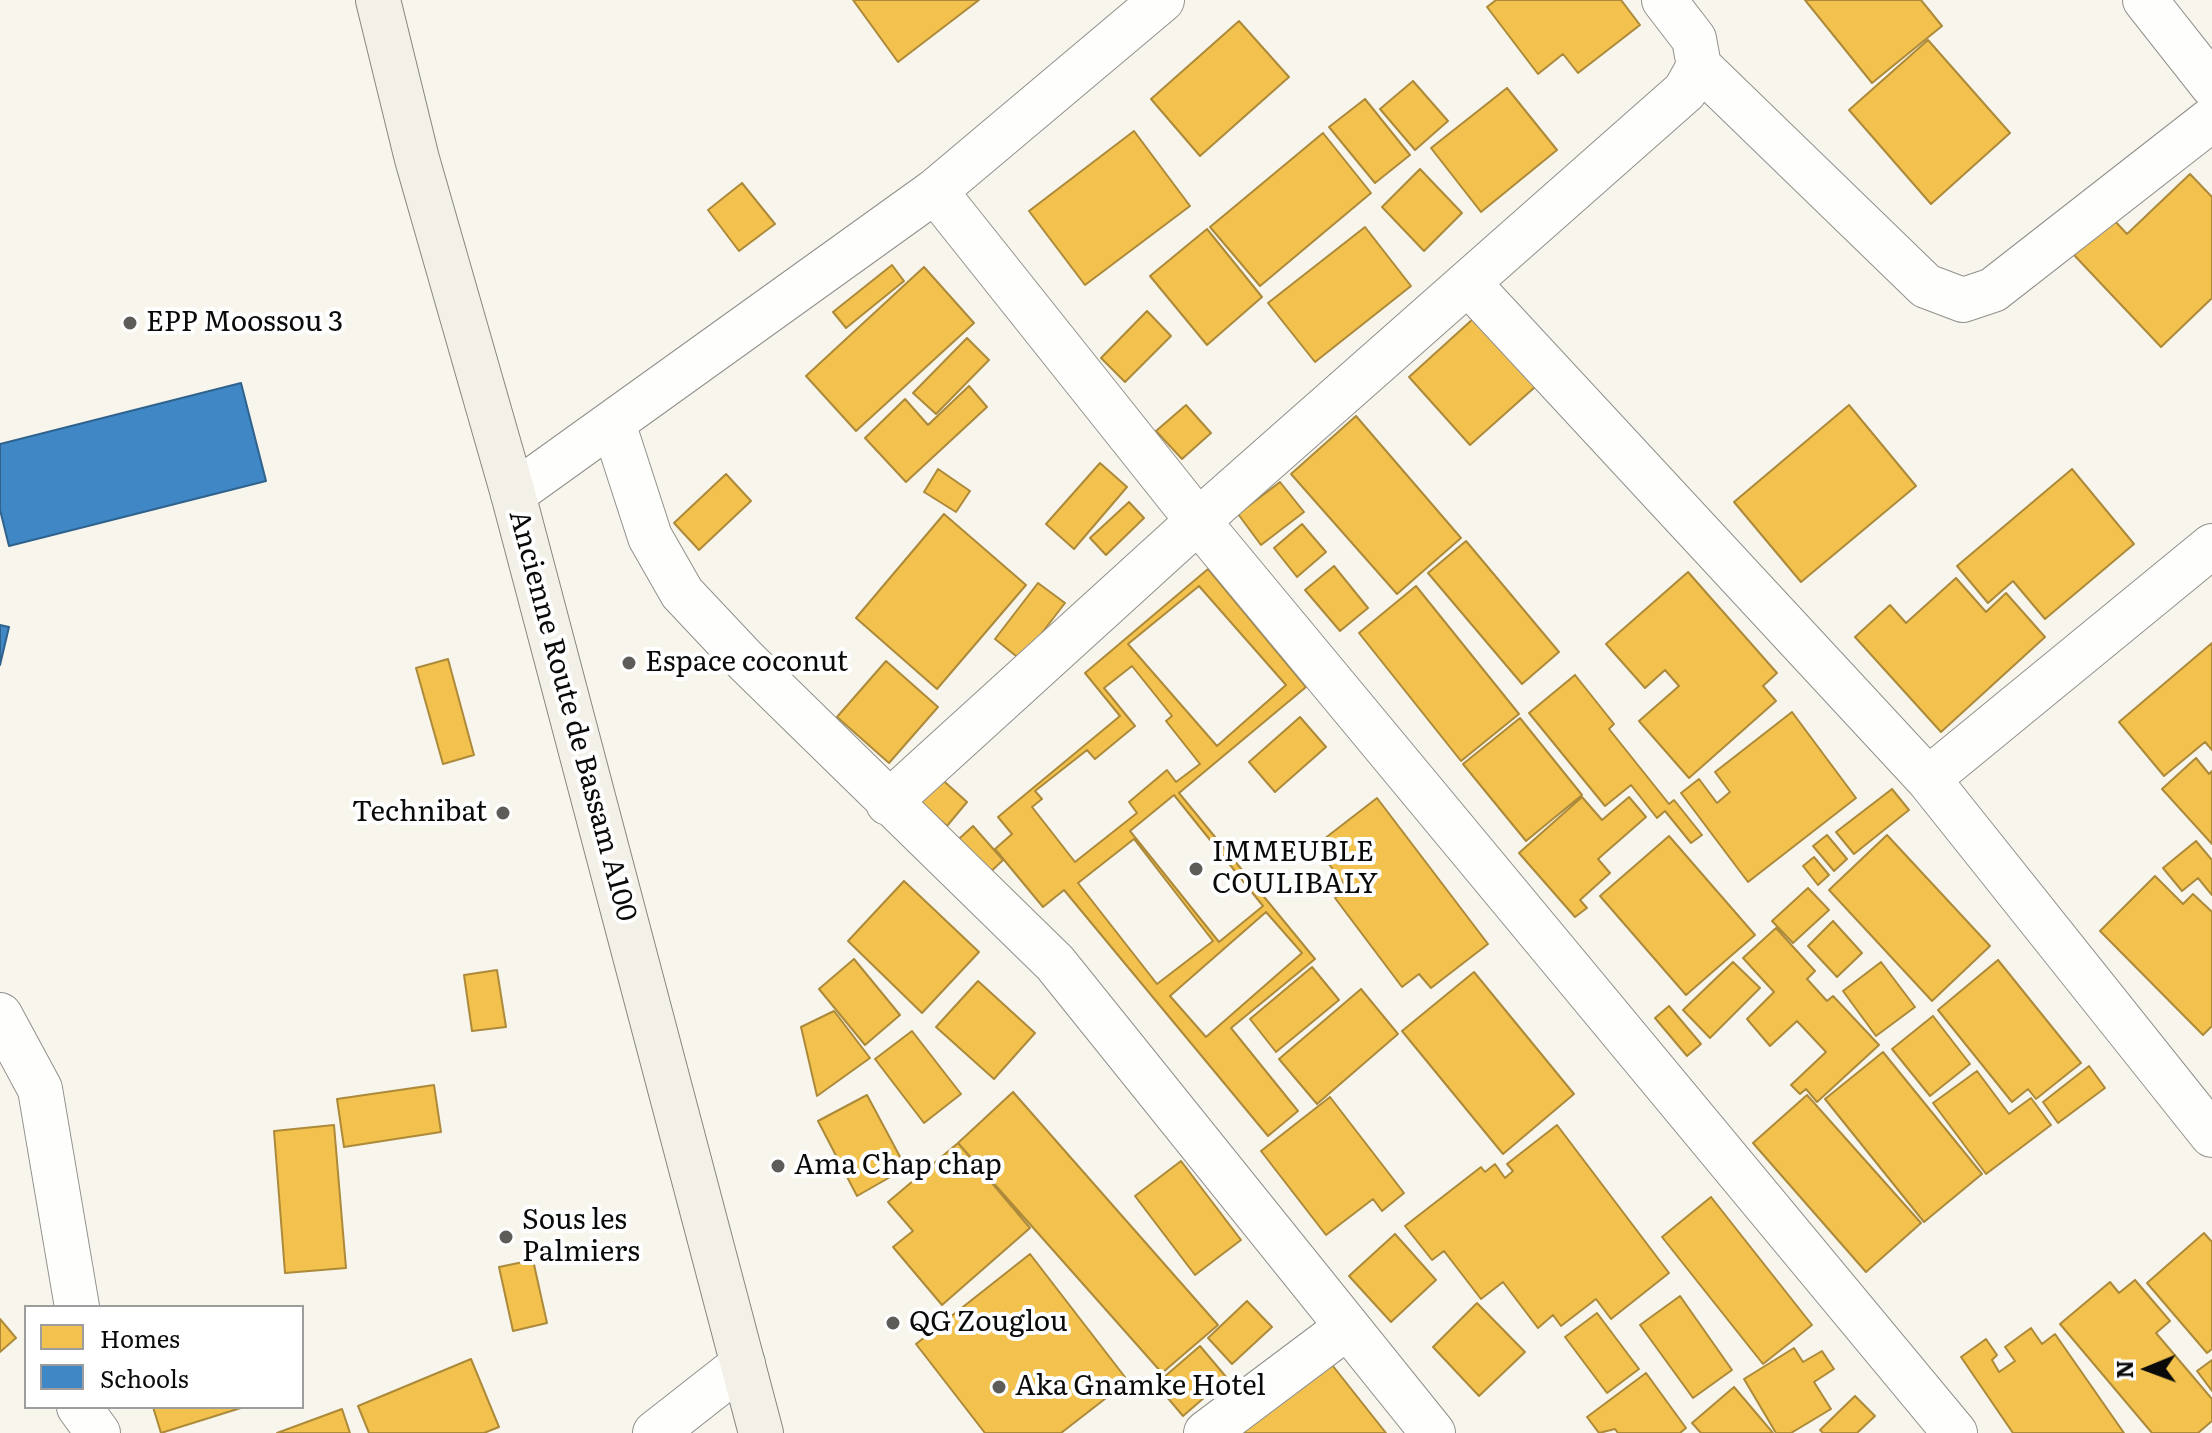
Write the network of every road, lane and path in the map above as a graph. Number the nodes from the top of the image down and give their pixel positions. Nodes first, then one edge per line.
1 (378, 0) edge
2 (1162, 0) edge
3 (1664, 0) edge
4 (2145, 0) edge
5 (1699, 66) junction
6 (2212, 85) edge
7 (2212, 119) edge
8 (935, 191) junction
9 (1469, 284) junction
10 (613, 423) junction
11 (513, 494) junction
12 (1198, 521) junction
13 (2212, 546) edge
14 (1928, 779) junction
15 (888, 803) junction
16 (0, 1015) edge
17 (2198, 1089) edge
18 (2212, 1135) edge
19 (77, 1305) edge
20 (1346, 1328) junction
21 (743, 1364) junction
22 (71, 1409) edge
23 (80, 1409) edge
24 (56, 1433) edge
25 (98, 1433) edge
26 (655, 1433) edge
27 (761, 1433) edge
28 (1206, 1433) edge
29 (1433, 1433) edge
30 (1955, 1433) edge

1 - 11 main road, Ancienne Route de Bassam A100
2 - 8 street
3 - 5 street
4 - 6 street
5 - 7 street
5 - 9 street
8 - 10 street
8 - 12 street
9 - 12 street
9 - 14 street
10 - 11 street
10 - 15 street
11 - 21 main road, Ancienne Route de Bassam A100
12 - 15 street
12 - 30 street
13 - 14 street
14 - 17 street
15 - 20 street
16 - 19 street
17 - 18 street
20 - 28 street
20 - 29 street
21 - 26 street
21 - 27 main road, Ancienne Route de Bassam A100
22 - 24 street
23 - 25 street

